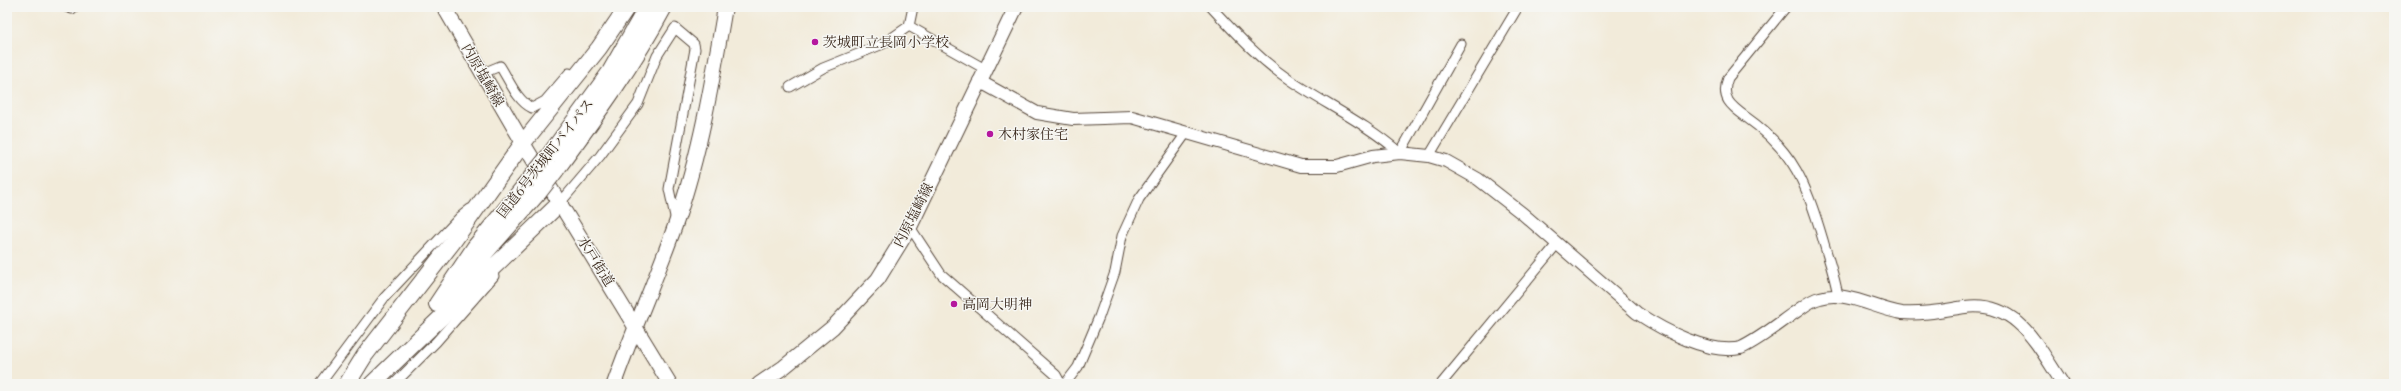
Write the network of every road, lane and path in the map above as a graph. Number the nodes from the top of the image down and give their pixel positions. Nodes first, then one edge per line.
1 (66, 7) edge
2 (74, 7) edge
3 (444, 7) edge
4 (618, 7) edge
5 (627, 7) edge
6 (647, 7) edge
7 (664, 7) edge
8 (667, 7) edge
9 (724, 7) edge
10 (913, 7) edge
11 (1016, 7) edge
12 (1211, 7) edge
13 (1518, 7) edge
14 (1786, 7) edge
15 (909, 26) junction
16 (647, 38) junction
17 (1462, 44) dead end
18 (482, 73) junction
19 (982, 75) junction
20 (790, 87) dead end
21 (1187, 132) junction
22 (523, 143) junction
23 (1400, 153) junction
24 (1429, 156) junction
25 (552, 163) junction
26 (486, 197) junction
27 (560, 203) junction
28 (676, 223) junction
29 (910, 227) junction
30 (1558, 244) junction
31 (505, 254) junction
32 (1838, 296) junction
33 (438, 304) junction
34 (635, 325) junction
35 (320, 384) edge
36 (347, 384) edge
37 (365, 384) edge
38 (372, 384) edge
39 (394, 384) edge
40 (614, 384) edge
41 (670, 384) edge
42 (759, 384) edge
43 (1061, 384) edge
44 (1065, 384) edge
45 (1441, 384) edge
46 (2062, 384) edge

1 - 2 street
3 - 18 main road, 内原塩崎線
4 - 18 street
5 - 22 highway
6 - 25 highway, 国道6号茨城町バイパス
7 - 16 highway
8 - 16 main road
9 - 28 main road
10 - 15 street
11 - 19 main road, 内原塩崎線
12 - 23 street
13 - 24 street
14 - 32 street
15 - 19 street
15 - 20 street
16 - 25 highway, 国道6号茨城町バイパス
17 - 23 street
18 - 22 main road, 内原塩崎線
19 - 21 street
19 - 29 main road, 内原塩崎線
21 - 23 street
21 - 44 street
22 - 26 highway
22 - 27 main road, 水戸街道
23 - 24 street
24 - 30 street
25 - 33 highway, 国道6号茨城町バイパス, bridge
25 - 33 highway, 国道6号茨城町バイパス, bridge
26 - 35 street
26 - 36 highway
27 - 28 street
27 - 31 highway
27 - 34 main road, 水戸街道
28 - 34 main road
29 - 42 main road, 内原塩崎線
29 - 43 street
30 - 32 street
30 - 45 street
31 - 38 highway
31 - 39 street
32 - 46 street
33 - 37 highway, 国道6号茨城町バイパス
34 - 40 main road
34 - 41 main road

